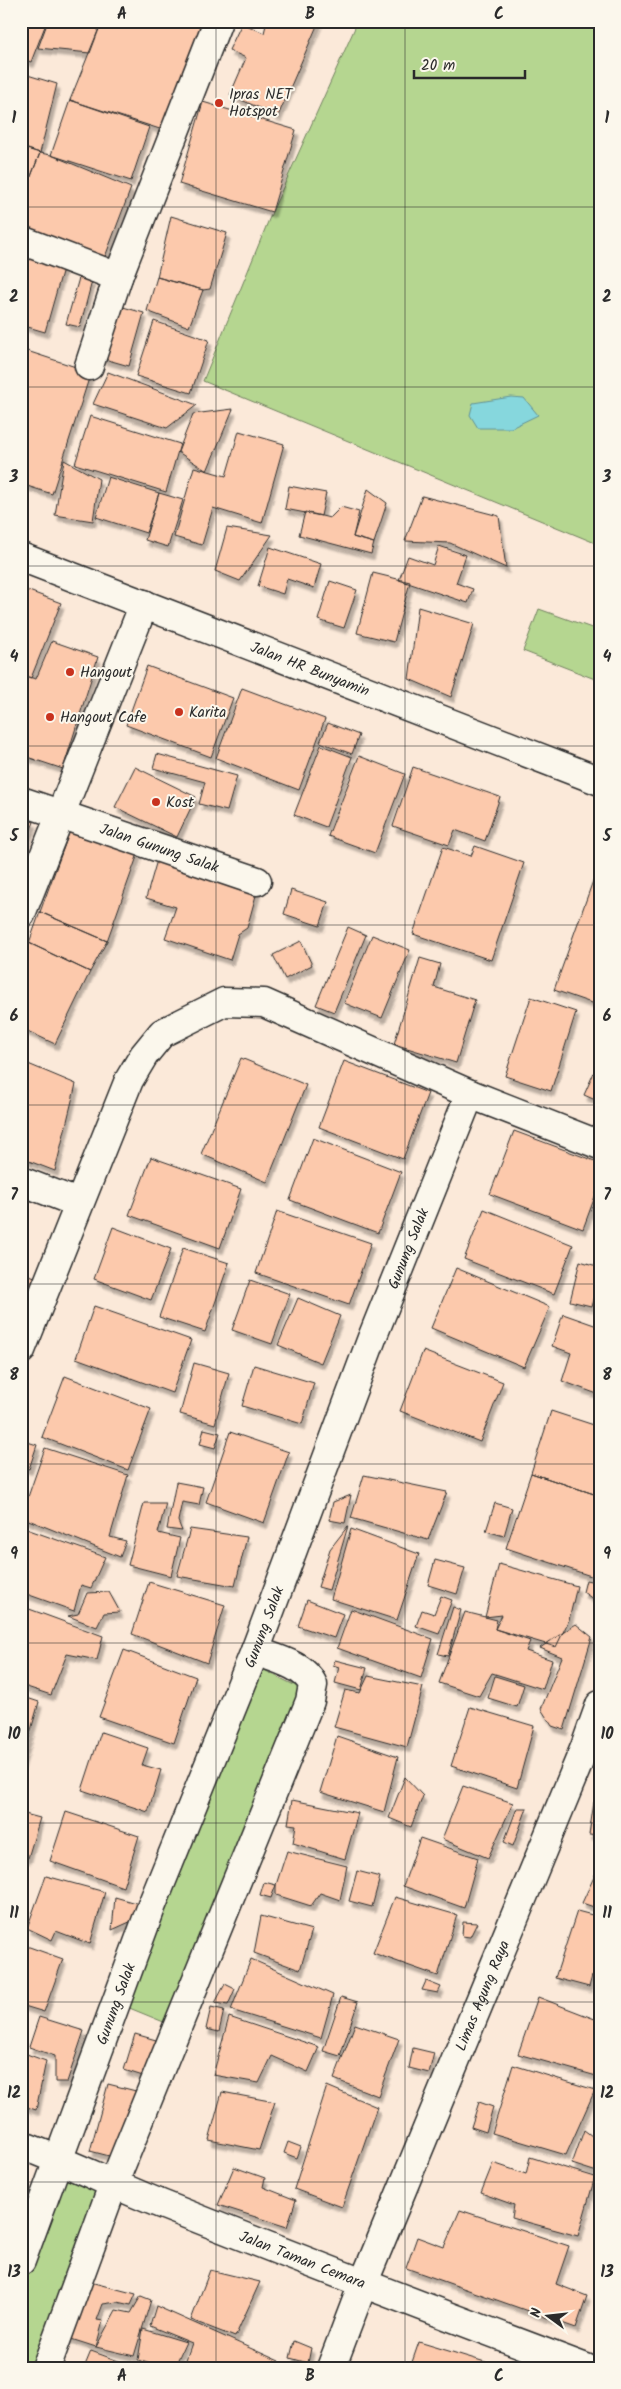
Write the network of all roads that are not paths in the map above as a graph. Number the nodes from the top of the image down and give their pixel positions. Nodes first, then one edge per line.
1 (218, 21) edge
2 (21, 240) edge
3 (118, 277) junction
4 (89, 366) dead end
5 (21, 556) edge
6 (144, 604) junction
7 (600, 781) edge
8 (21, 801) edge
9 (61, 816) junction
10 (257, 881) dead end
11 (21, 914) edge
12 (470, 1094) junction
13 (600, 1146) edge
14 (21, 1181) edge
15 (78, 1203) junction
16 (21, 1350) edge
17 (255, 1651) junction
18 (600, 1706) edge
19 (21, 2145) edge
20 (60, 2160) junction
21 (113, 2185) junction
22 (21, 2261) edge
23 (363, 2284) junction
24 (46, 2368) edge
25 (331, 2368) edge
26 (586, 2368) edge

1 - 3 street
2 - 3 street
3 - 4 street
5 - 6 street, Jalan HR Bunyamin
6 - 7 street, Jalan HR Bunyamin
6 - 9 street
8 - 9 street, Jalan Gunung Salak
9 - 10 street, Jalan Gunung Salak
9 - 11 street
12 - 13 street
12 - 15 street
12 - 17 street, Gunung Salak
14 - 15 street
15 - 16 street
17 - 20 street, Gunung Salak
17 - 21 street
18 - 23 street, Limas Agung Raya
19 - 20 street, Jalan Taman Cemara
20 - 21 street, Jalan Taman Cemara
20 - 22 street, Gunung Salak
21 - 23 street, Jalan Taman Cemara
21 - 24 street
23 - 25 street, Limas Agung Raya
23 - 26 street, Jalan Taman Cemara

